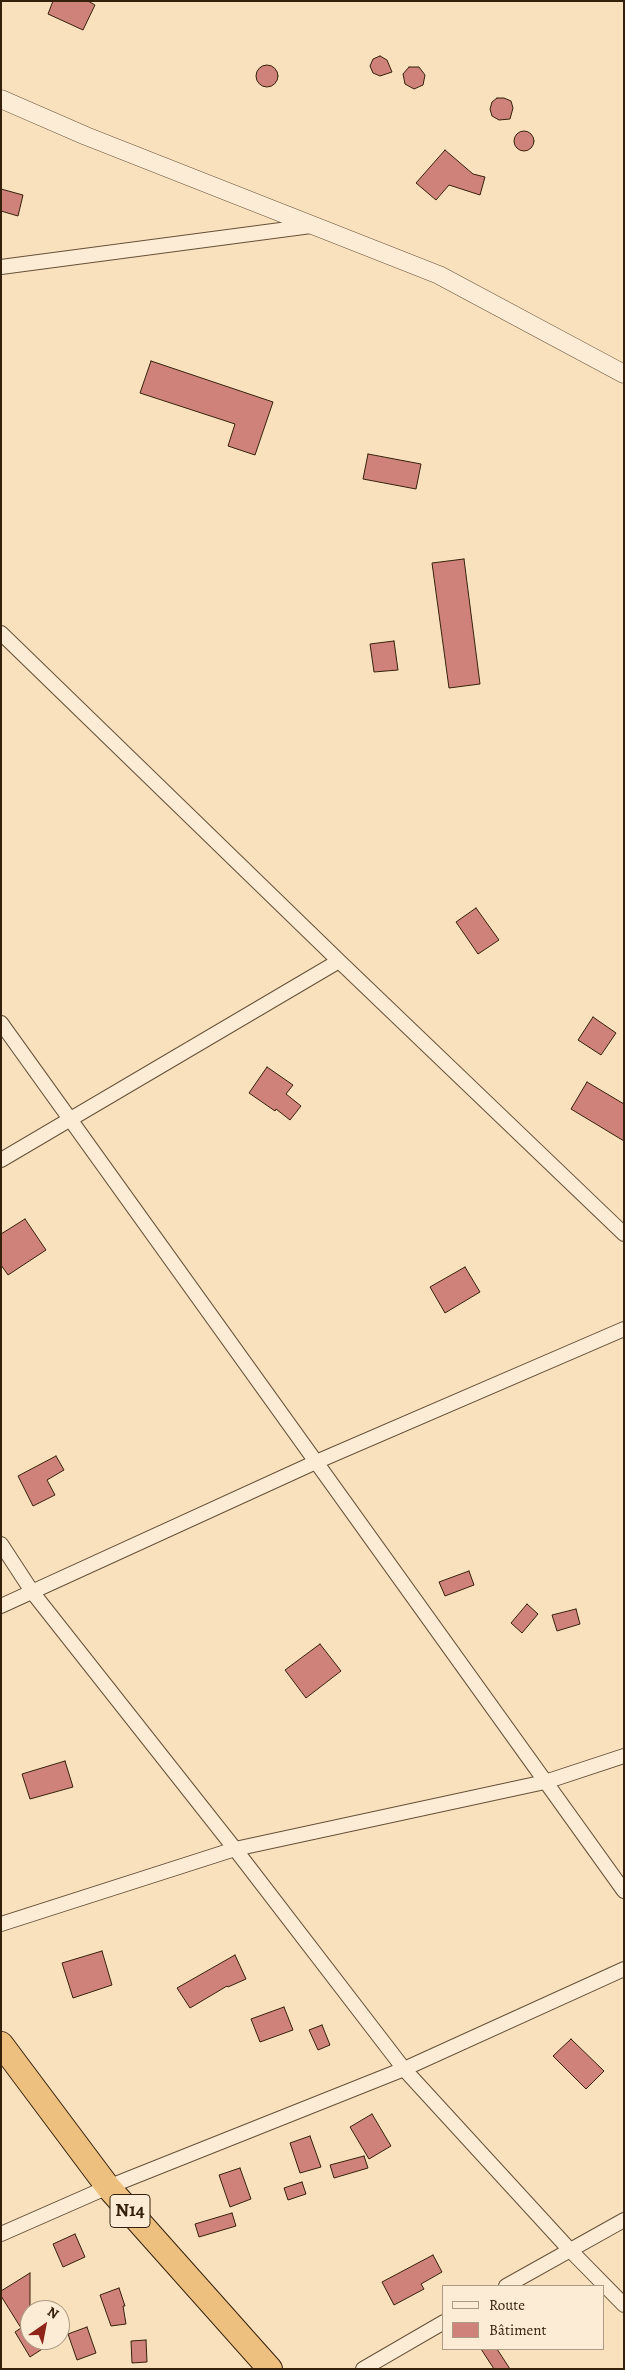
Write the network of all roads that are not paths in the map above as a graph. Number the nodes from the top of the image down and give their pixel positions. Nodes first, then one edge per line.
1 (1, 99) edge
2 (311, 226) junction
3 (1, 267) edge
4 (624, 374) edge
5 (1, 634) edge
6 (339, 961) junction
7 (1, 1022) edge
8 (71, 1119) junction
9 (1, 1160) edge
10 (624, 1234) edge
11 (624, 1329) edge
12 (316, 1462) junction
13 (1, 1544) edge
14 (33, 1593) junction
15 (1, 1606) edge
16 (624, 1756) edge
17 (545, 1782) junction
18 (235, 1849) junction
19 (624, 1891) edge
20 (1, 1924) edge
21 (624, 1970) edge
22 (1, 2044) edge
23 (404, 2068) junction
24 (108, 2187) junction
25 (624, 2220) edge
26 (1, 2234) edge
27 (569, 2249) junction
28 (508, 2285) edge
29 (604, 2285) edge
30 (605, 2286) edge
31 (624, 2305) edge
32 (442, 2323) edge
33 (270, 2369) edge
34 (364, 2369) edge

1 - 2 street
2 - 3 street
2 - 4 street
5 - 6 street
6 - 8 street
6 - 10 street
7 - 8 street
8 - 9 street
8 - 12 street
11 - 12 street
12 - 14 street
12 - 17 street
13 - 14 street
14 - 15 street
14 - 18 street
16 - 17 street
17 - 18 street
17 - 19 street
18 - 20 street
18 - 23 street
21 - 23 street
22 - 24 highway, N14
23 - 24 street
23 - 27 street
24 - 26 street
24 - 33 highway, N14
25 - 27 street
27 - 28 street
27 - 29 street
30 - 31 street
32 - 34 street

